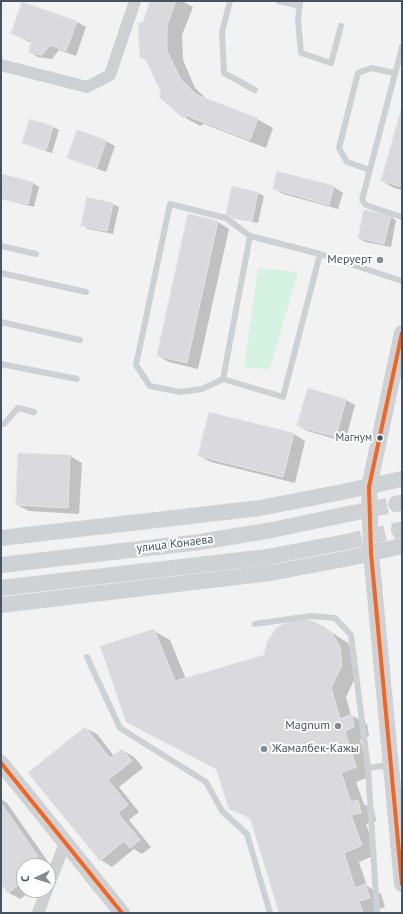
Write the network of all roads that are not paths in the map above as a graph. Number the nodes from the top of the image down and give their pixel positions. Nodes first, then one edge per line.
1 (136, 1) edge
2 (230, 1) edge
3 (279, 1) edge
4 (300, 3) edge
5 (341, 26) dead end
6 (402, 47) edge
7 (1, 65) edge
8 (395, 73) junction
9 (256, 90) dead end
10 (370, 170) junction
11 (402, 217) edge
12 (250, 236) junction
13 (1, 246) edge
14 (36, 254) dead end
15 (320, 254) junction
16 (1, 273) edge
17 (402, 281) edge
18 (86, 292) dead end
19 (1, 322) edge
20 (402, 333) edge
21 (80, 340) dead end
22 (1, 364) edge
23 (77, 379) dead end
24 (223, 379) junction
25 (34, 412) dead end
26 (1, 424) edge
27 (397, 480) edge
28 (369, 487) junction
29 (348, 514) tunnel mouth
30 (1, 538) edge
31 (346, 542) tunnel mouth
32 (402, 546) edge
33 (371, 553) junction
34 (1, 565) edge
35 (1, 588) edge
36 (1, 605) edge
37 (256, 624) dead end
38 (87, 657) dead end
39 (1, 763) edge
40 (391, 764) junction
41 (368, 768) junction
42 (65, 843) junction
43 (56, 867) edge
44 (401, 876) edge
45 (44, 898) edge
46 (38, 913) edge
47 (122, 913) edge
48 (270, 913) edge
49 (377, 913) edge

1 - 7 street
2 - 9 lane
3 - 4 lane
4 - 5 lane
6 - 8 lane
8 - 10 lane
8 - 10 lane
10 - 11 lane
12 - 15 lane
12 - 24 lane
12 - 24 lane
13 - 14 lane
15 - 17 lane
15 - 24 lane
16 - 18 lane
19 - 21 lane
20 - 28 main road
22 - 23 lane
25 - 26 lane
27 - 28 main road
28 - 30 main road
28 - 33 main road
29 - 34 main road, улица Конаева
31 - 35 main road, улица Конаева
32 - 33 main road
33 - 36 main road
33 - 40 main road
37 - 41 lane
38 - 48 lane
39 - 42 main road
40 - 41 lane
40 - 44 main road
41 - 49 lane
42 - 43 street
42 - 47 main road
45 - 46 street

